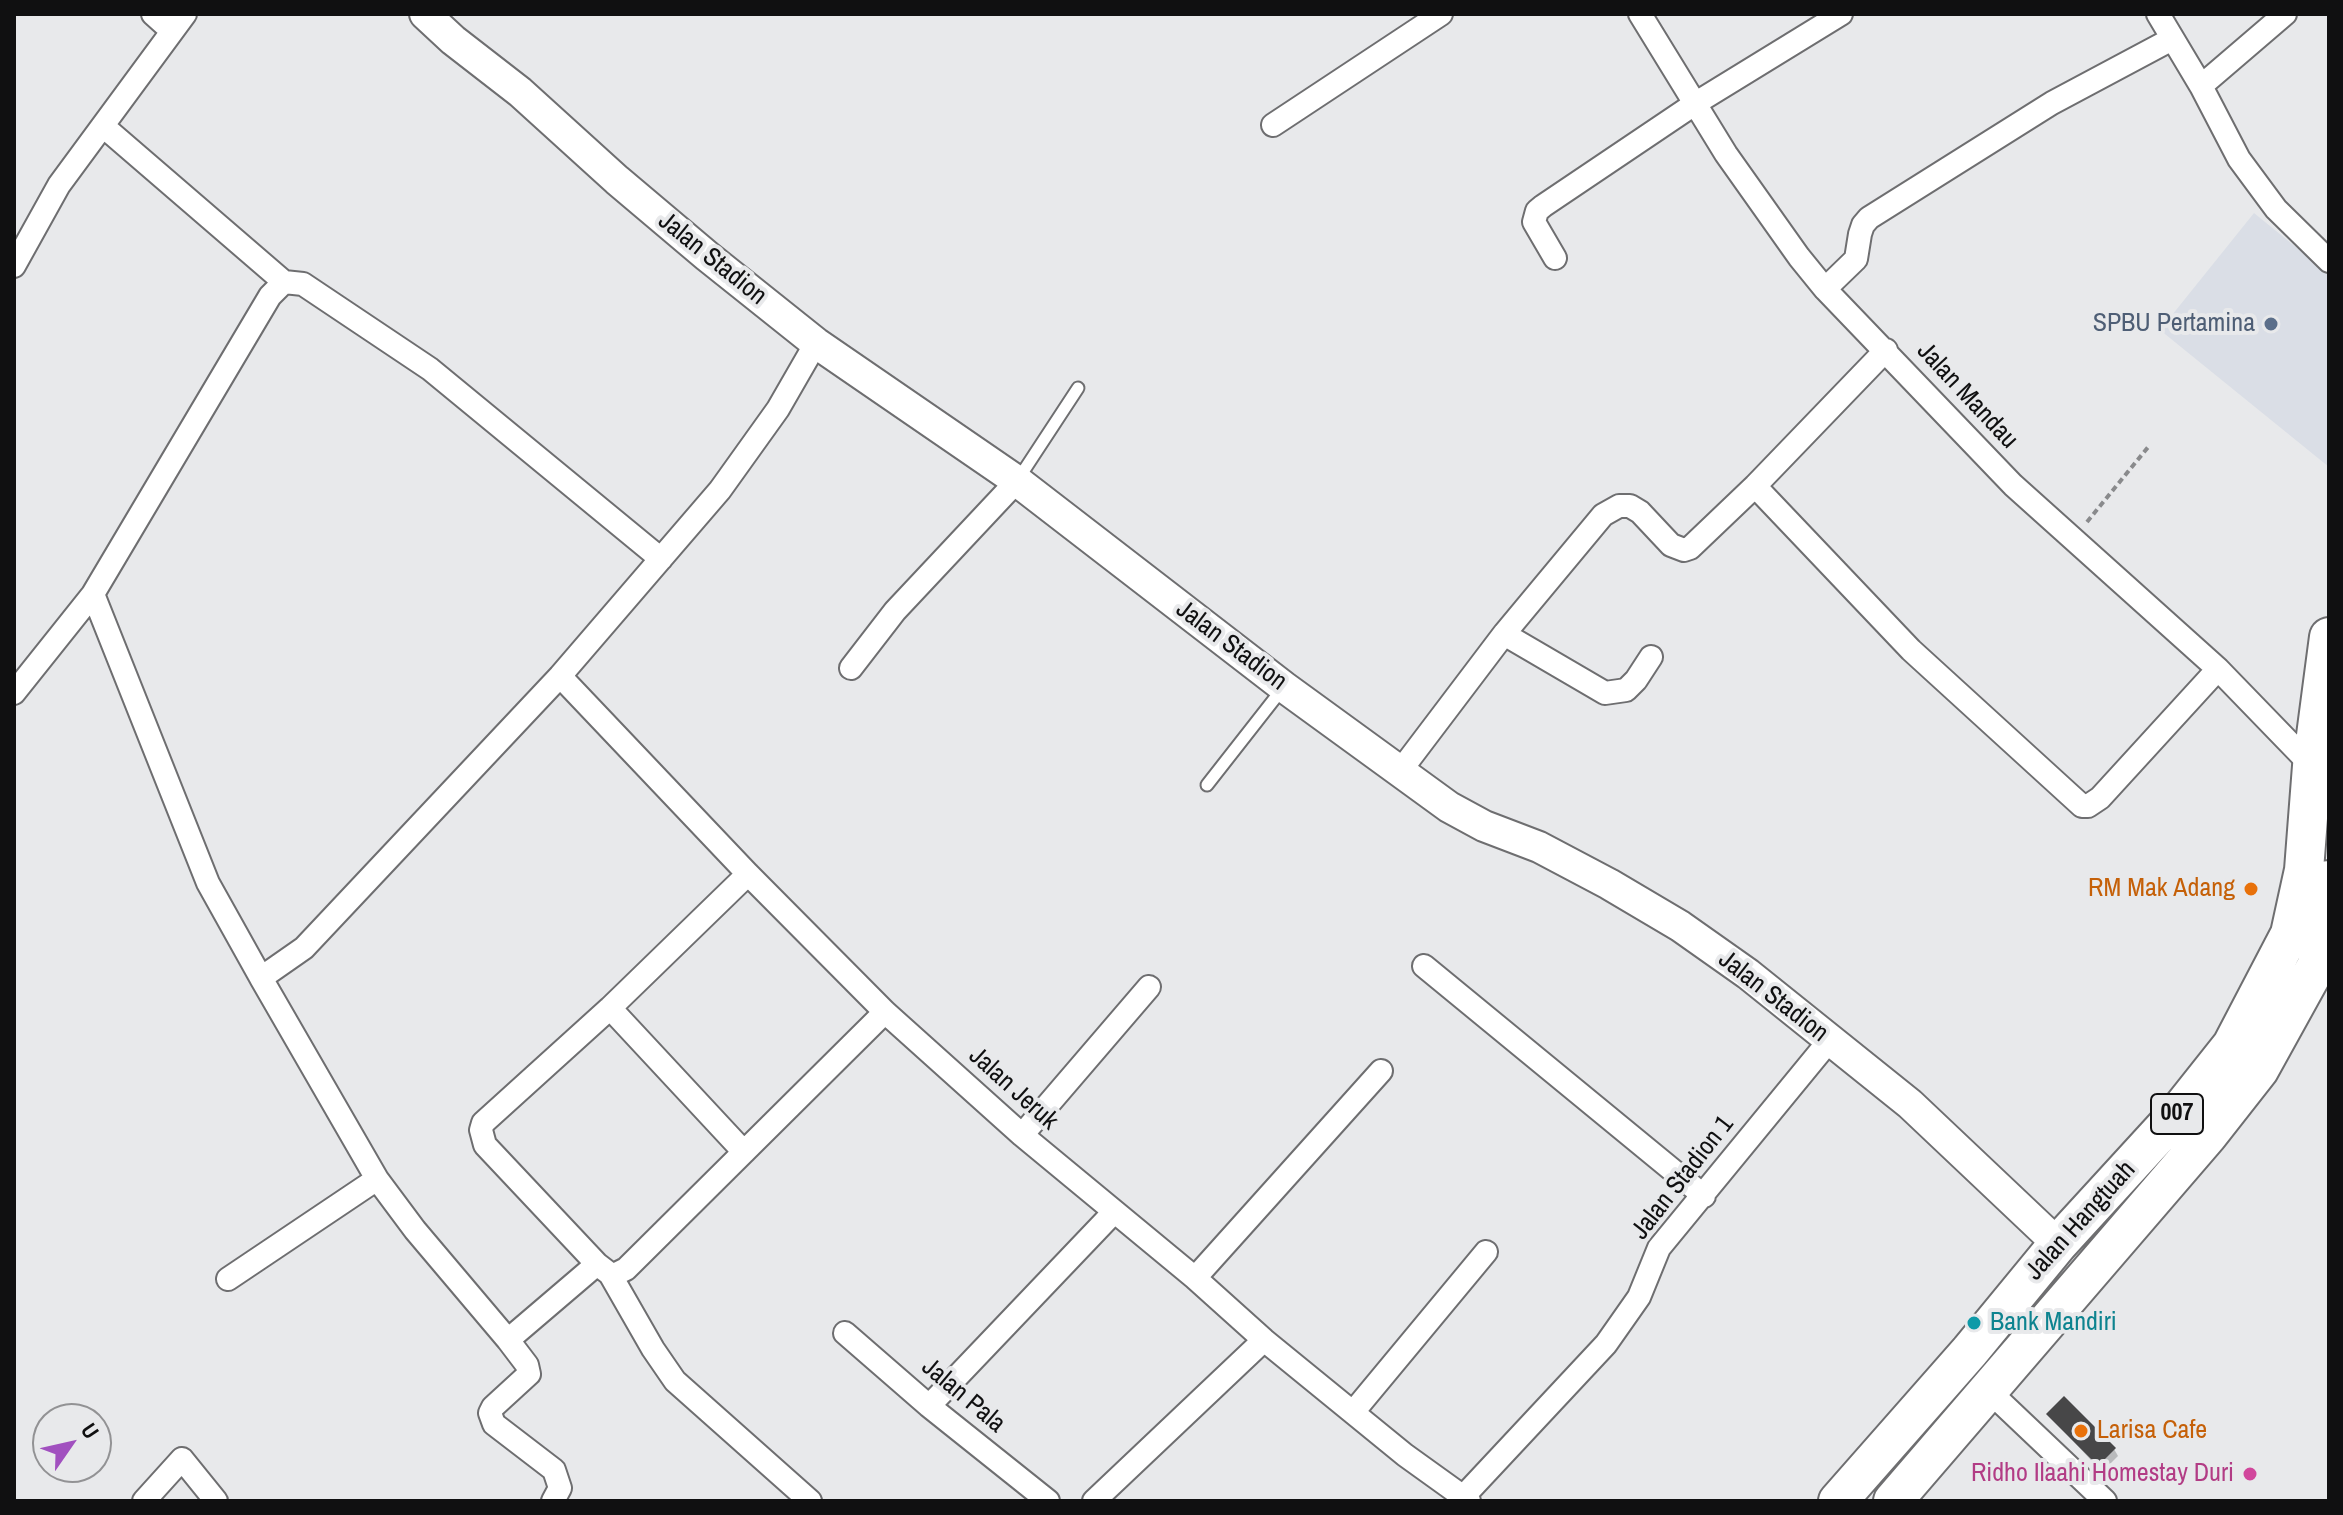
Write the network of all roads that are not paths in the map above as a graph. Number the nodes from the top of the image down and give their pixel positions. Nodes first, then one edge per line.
1 (153, 14) edge
2 (425, 14) edge
3 (1441, 14) edge
4 (1640, 14) edge
5 (1841, 14) edge
6 (2285, 14) edge
7 (2164, 22) edge
8 (178, 23) edge
9 (2201, 86) junction
10 (1696, 103) junction
11 (1273, 125) dead end
12 (103, 126) junction
13 (1555, 258) dead end
14 (2329, 261) edge
15 (14, 266) edge
16 (284, 282) junction
17 (1825, 289) junction
18 (816, 343) junction
19 (1886, 350) junction
20 (1078, 388) dead end
21 (1017, 481) junction
22 (1755, 486) junction
23 (661, 559) junction
24 (93, 594) junction
25 (1504, 634) junction
26 (2329, 637) edge
27 (1651, 657) dead end
28 (851, 668) dead end
29 (2218, 669) junction
30 (560, 676) junction
31 (1284, 687) junction
32 (14, 693) edge
33 (2312, 766) junction
34 (1401, 770) junction
35 (1207, 785) dead end
36 (748, 874) junction
37 (2329, 880) edge
38 (2323, 958) edge
39 (1424, 966) dead end
40 (261, 978) junction
41 (1149, 987) dead end
42 (610, 1008) junction
43 (885, 1012) junction
44 (1829, 1041) junction
45 (1381, 1071) dead end
46 (1022, 1135) junction
47 (744, 1152) junction
48 (377, 1179) junction
49 (1704, 1196) junction
50 (1114, 1212) junction
51 (2058, 1244) junction
52 (1486, 1252) dead end
53 (604, 1269) junction
54 (1195, 1278) junction
55 (228, 1279) dead end
56 (845, 1333) dead end
57 (508, 1340) junction
58 (1264, 1340) junction
59 (1989, 1391) junction
60 (929, 1406) junction
61 (1354, 1411) junction
62 (1466, 1499) edge
63 (144, 1501) edge
64 (216, 1501) edge
65 (553, 1501) edge
66 (810, 1501) edge
67 (1048, 1501) edge
68 (1094, 1501) edge
69 (1838, 1501) edge
70 (1893, 1501) edge
71 (2105, 1501) edge

1 - 8 street
2 - 18 street, Jalan Stadion
3 - 11 street
4 - 10 street, Jalan Mandau
5 - 10 street
6 - 9 street
7 - 9 street
7 - 17 street
8 - 12 street
9 - 14 street
10 - 13 street
10 - 17 street, Jalan Mandau
12 - 15 street
12 - 16 street
16 - 23 street
16 - 24 street
17 - 19 street, Jalan Mandau
18 - 21 street, Jalan Stadion
18 - 23 street
19 - 22 street
19 - 29 street, Jalan Mandau
20 - 21 lane
21 - 28 street
21 - 31 street, Jalan Stadion
22 - 25 street
22 - 29 street
23 - 30 street
24 - 32 street
24 - 40 street
25 - 27 street
25 - 34 street
26 - 33 highway, Jalan Hangtuah / 007
29 - 33 street, Jalan Mandau
30 - 36 street, Jalan Jeruk
30 - 40 street
31 - 34 street, Jalan Stadion
31 - 35 lane
33 - 51 highway, Jalan Hangtuah / 007
34 - 44 street, Jalan Stadion
36 - 42 street
36 - 43 street, Jalan Jeruk
37 - 38 highway, Jalan Hangtuah / 007
38 - 59 highway, Jalan Hangtuah / 007
39 - 49 street
40 - 48 street
41 - 46 street
42 - 47 street
42 - 53 street
43 - 46 street, Jalan Jeruk
43 - 47 street
44 - 49 street, Jalan Stadion 1
44 - 51 street, Jalan Stadion
45 - 54 street
46 - 50 street, Jalan Jeruk
47 - 53 street
48 - 55 street
48 - 57 street
49 - 62 street, Jalan Stadion 1
50 - 54 street, Jalan Jeruk
50 - 60 street
51 - 69 highway, Jalan Hangtuah / 007
52 - 61 street
53 - 57 street
53 - 66 street
54 - 58 street, Jalan Jeruk
56 - 60 street, Jalan Pala
57 - 65 street
58 - 61 street, Jalan Jeruk
58 - 68 street
59 - 70 highway, Jalan Hangtuah / 007
59 - 71 street
60 - 67 street, Jalan Pala
61 - 62 street, Jalan Jeruk
63 - 64 street

